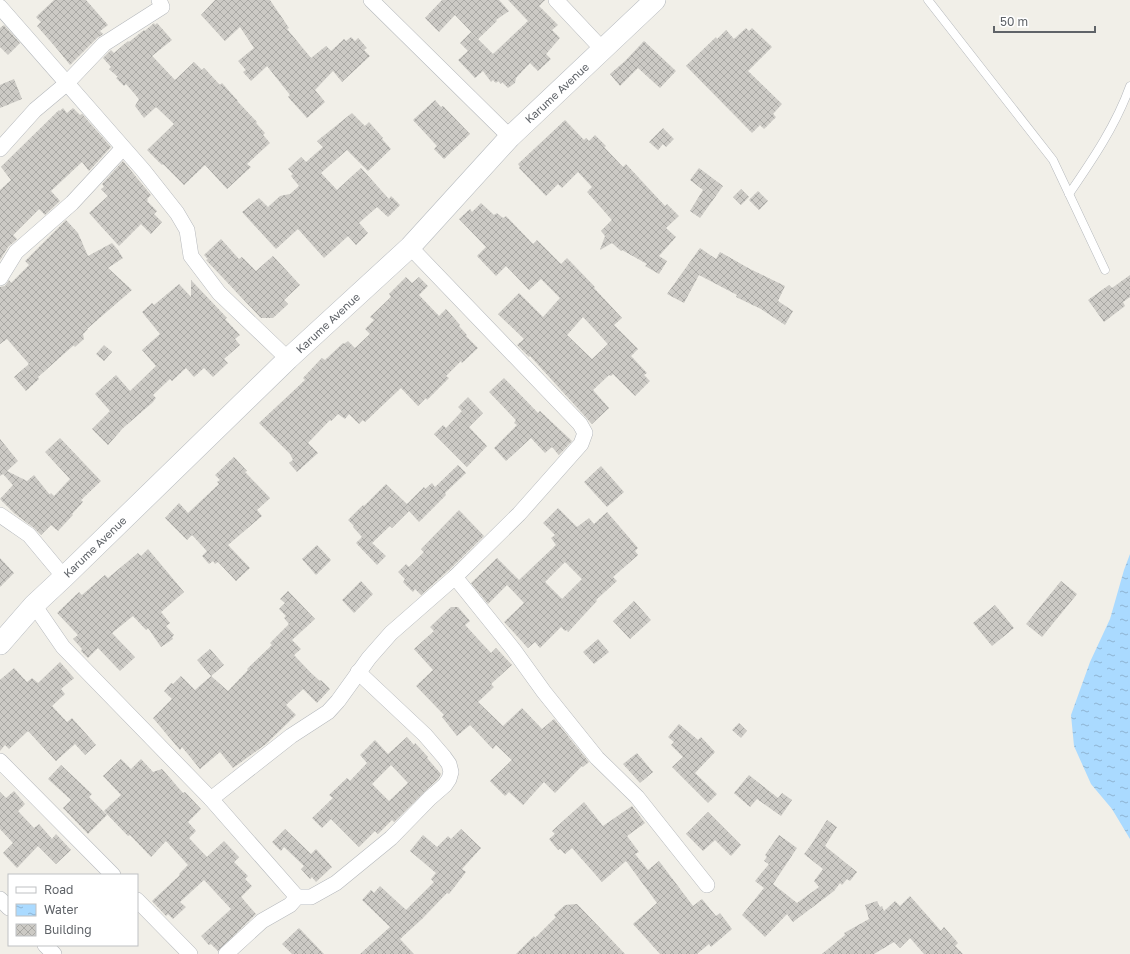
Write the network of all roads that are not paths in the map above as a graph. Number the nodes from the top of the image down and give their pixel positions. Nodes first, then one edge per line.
1 (159, 0) edge
2 (370, 0) edge
3 (556, 0) edge
4 (655, 0) edge
5 (928, 0) edge
6 (0, 7) edge
7 (603, 50) junction
8 (66, 84) junction
9 (1130, 86) edge
10 (510, 137) junction
11 (123, 148) junction
12 (0, 149) edge
13 (1069, 194) junction
14 (410, 247) junction
15 (1105, 270) dead end
16 (0, 278) edge
17 (288, 359) junction
18 (0, 515) edge
19 (64, 577) junction
20 (455, 577) junction
21 (34, 605) junction
22 (0, 644) edge
23 (358, 672) junction
24 (0, 761) edge
25 (211, 798) junction
26 (112, 874) edge
27 (707, 885) dead end
28 (297, 897) junction
29 (0, 899) edge
30 (138, 901) edge
31 (8, 907) edge
32 (46, 946) edge
33 (54, 954) edge
34 (190, 954) edge
35 (226, 954) edge

1 - 8 street
2 - 10 street
3 - 7 street
4 - 7 main road, Karume Avenue
5 - 13 lane
6 - 8 street
7 - 10 main road, Karume Avenue
8 - 11 street
8 - 12 street
9 - 13 lane
10 - 14 main road, Karume Avenue
11 - 16 street
11 - 17 street
13 - 15 lane
14 - 17 main road, Karume Avenue
14 - 20 street
17 - 19 main road, Karume Avenue
18 - 19 street
19 - 21 main road, Karume Avenue
20 - 23 street
20 - 27 street
21 - 22 main road, Karume Avenue
21 - 25 street
23 - 25 street
23 - 28 street
24 - 26 street
25 - 28 street
28 - 35 street
29 - 31 street
30 - 34 street
32 - 33 street

